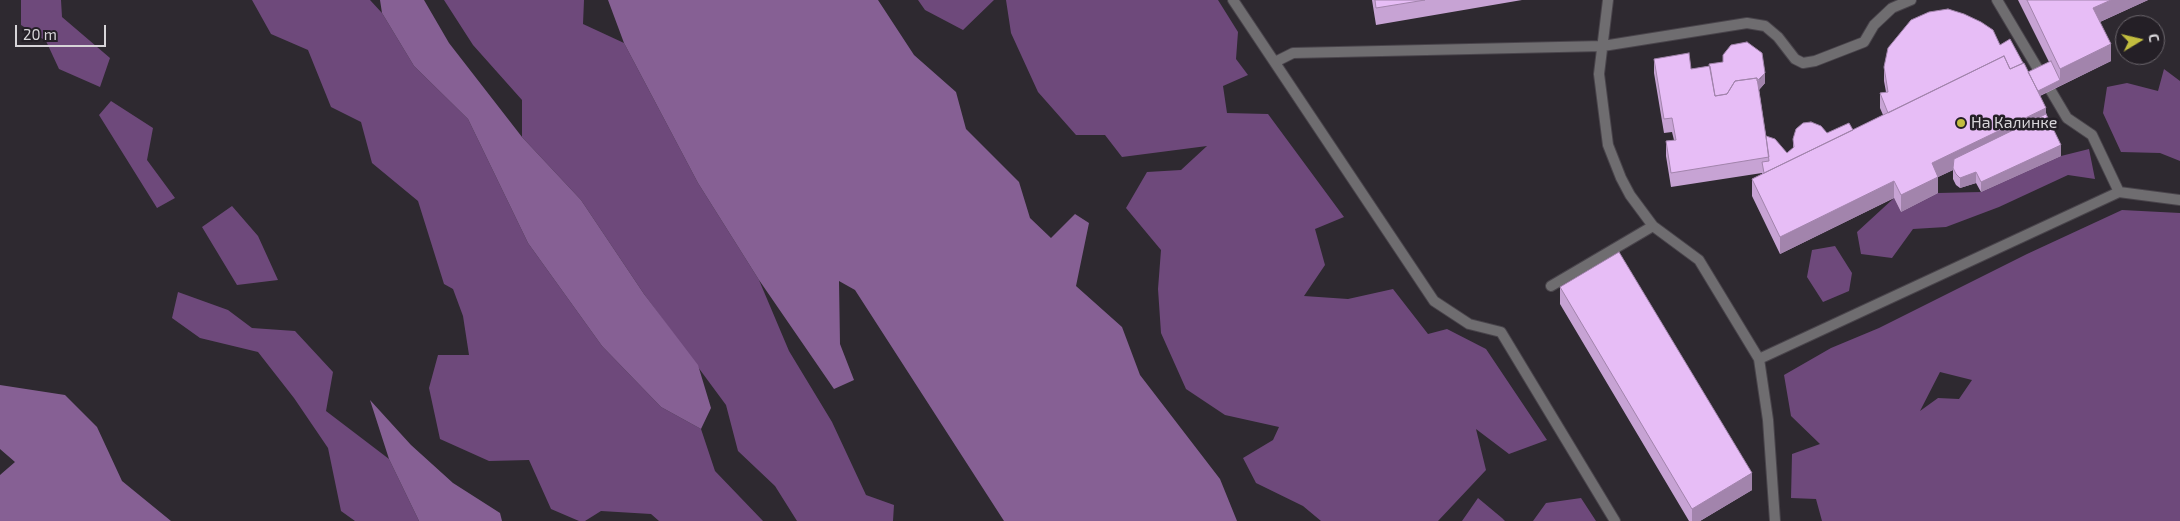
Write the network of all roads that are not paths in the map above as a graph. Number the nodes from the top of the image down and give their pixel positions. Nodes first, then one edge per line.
1 (1233, 0) edge
2 (1608, 0) edge
3 (1911, 0) edge
4 (1997, 0) edge
5 (1603, 46) junction
6 (1275, 62) junction
7 (2119, 192) junction
8 (2180, 200) edge
9 (1653, 226) junction
10 (1551, 286) dead end
11 (1759, 360) junction
12 (1615, 521) edge
13 (1775, 521) edge

1 - 6 lane
2 - 5 lane
3 - 5 lane
4 - 7 lane
5 - 6 lane
5 - 9 lane
6 - 12 lane
7 - 8 lane
7 - 11 lane
9 - 10 lane
9 - 11 lane
11 - 13 lane

